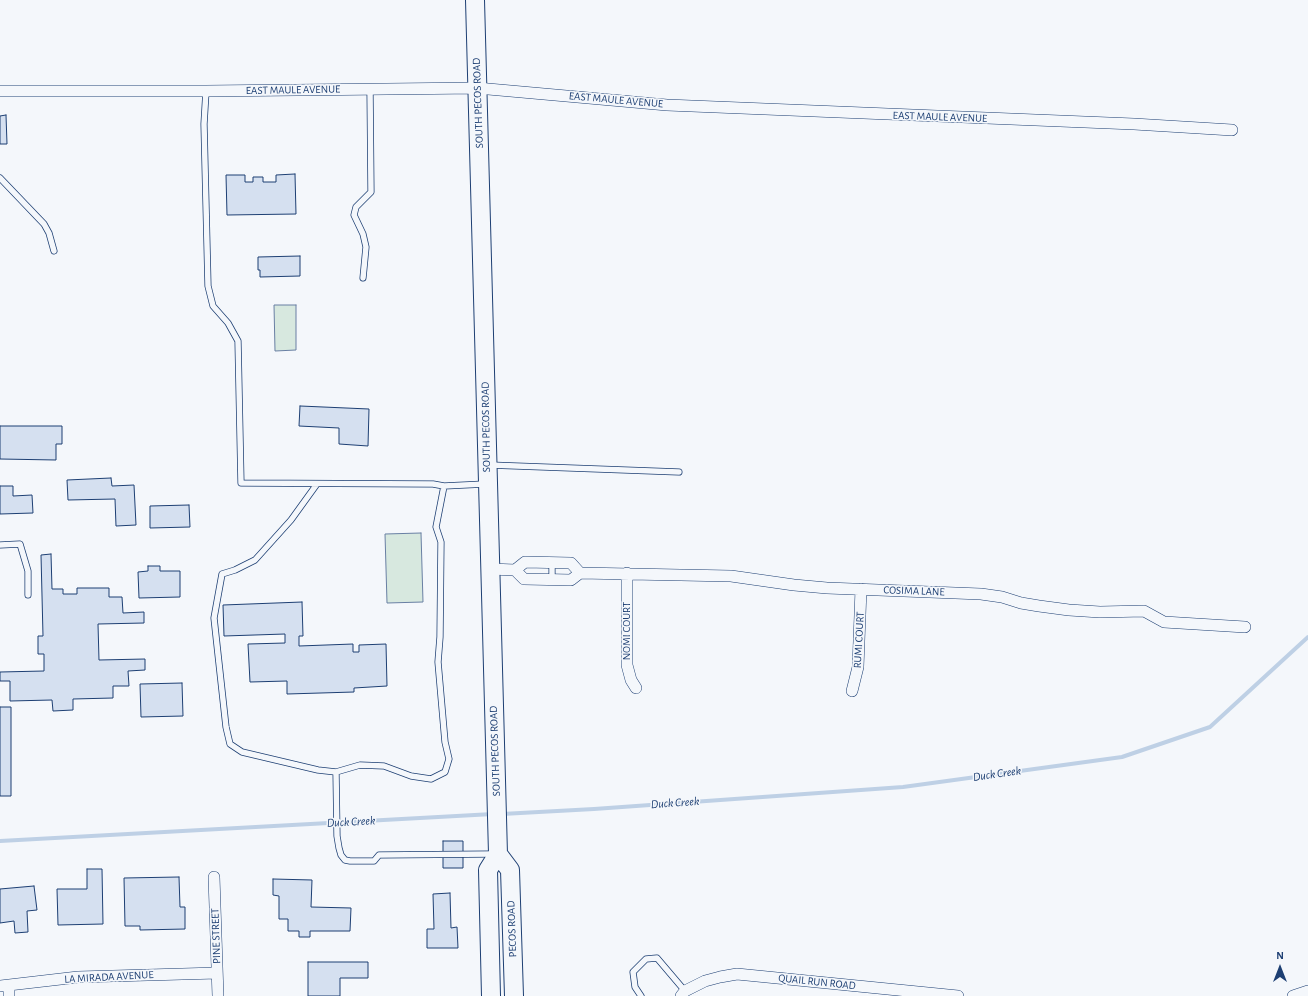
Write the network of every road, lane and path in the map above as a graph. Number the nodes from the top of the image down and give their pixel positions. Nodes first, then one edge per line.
1 (475, 0) edge
2 (478, 88) junction
3 (370, 89) junction
4 (0, 91) edge
5 (206, 91) junction
6 (1232, 130) dead end
7 (0, 178) edge
8 (54, 251) dead end
9 (363, 278) dead end
10 (487, 465) junction
11 (679, 472) dead end
12 (317, 484) junction
13 (488, 484) junction
14 (444, 486) junction
15 (0, 545) edge
16 (552, 563) junction
17 (490, 569) junction
18 (514, 570) junction
19 (580, 573) junction
20 (627, 573) junction
21 (552, 579) junction
22 (861, 589) junction
23 (28, 595) dead end
24 (1245, 627) dead end
25 (636, 688) dead end
26 (852, 690) dead end
27 (336, 772) junction
28 (501, 859) junction
29 (214, 877) dead end
30 (217, 973) junction
31 (6, 989) edge
32 (1308, 991) edge
33 (887, 992) edge
34 (683, 993) edge
35 (218, 996) edge
36 (491, 996) edge
37 (514, 996) edge
38 (641, 996) edge
39 (958, 996) edge
40 (1293, 996) edge

1 - 2 main road, SOUTH PECOS ROAD
2 - 3 street, EAST MAULE AVENUE
2 - 6 street, EAST MAULE AVENUE
2 - 10 main road, SOUTH PECOS ROAD
3 - 5 street, EAST MAULE AVENUE
3 - 9 lane
4 - 5 street, EAST MAULE AVENUE
5 - 12 lane
7 - 8 lane
10 - 11 lane
10 - 13 main road, SOUTH PECOS ROAD
12 - 14 lane
12 - 27 lane
13 - 14 lane
13 - 17 main road, SOUTH PECOS ROAD
14 - 27 lane
15 - 23 lane
16 - 18 street, COSIMA LANE
16 - 19 street, COSIMA LANE
16 - 21 lane
17 - 18 street, COSIMA LANE
17 - 28 main road, SOUTH PECOS ROAD
18 - 21 street, COSIMA LANE
19 - 20 street, COSIMA LANE
19 - 21 street, COSIMA LANE
20 - 22 street, COSIMA LANE
20 - 25 street, NOMI COURT
22 - 24 street, COSIMA LANE
22 - 26 street, RUMI COURT
27 - 28 lane
28 - 36 main road
28 - 37 main road, PECOS ROAD
29 - 30 street, PINE STREET
30 - 31 street, LA MIRADA AVENUE
30 - 35 street, PINE STREET
32 - 40 street
33 - 34 street, QUAIL RUN ROAD
33 - 39 street, QUAIL RUN ROAD
34 - 38 lane

